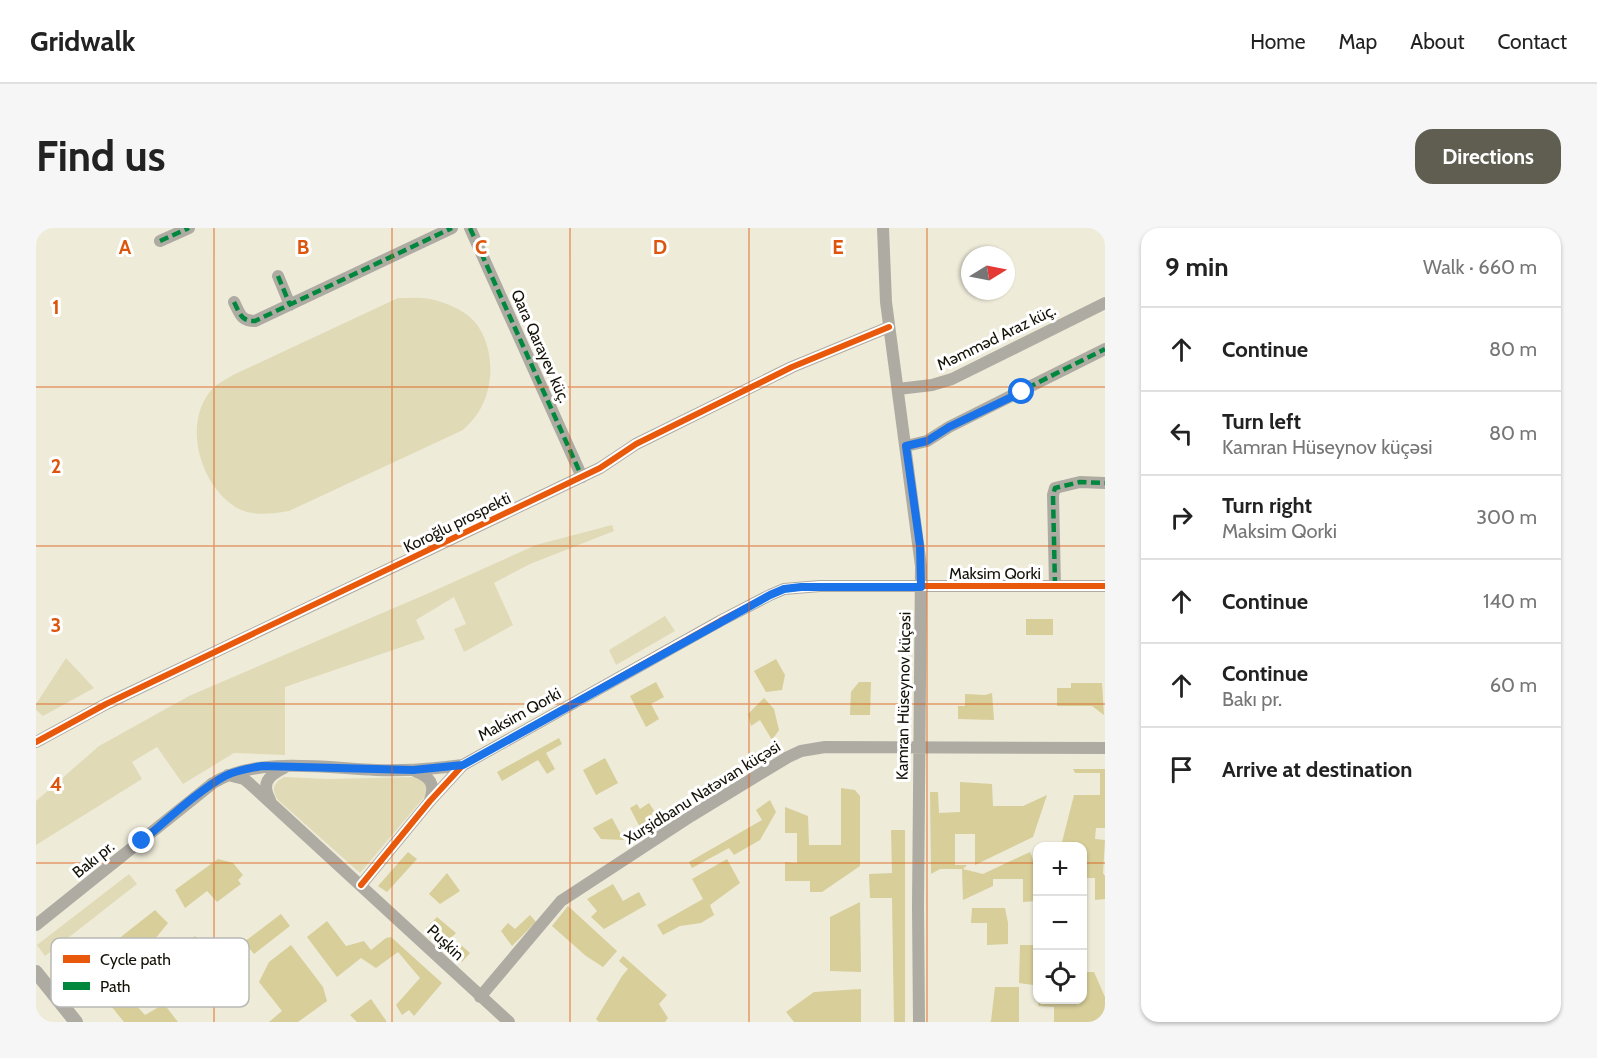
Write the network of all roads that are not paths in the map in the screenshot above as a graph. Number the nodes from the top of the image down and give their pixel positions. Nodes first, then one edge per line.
1 (189, 228) edge
2 (452, 228) edge
3 (470, 228) edge
4 (882, 228) edge
5 (160, 241) dead end
6 (278, 276) dead end
7 (234, 302) dead end
8 (1105, 303) edge
9 (290, 305) junction
10 (890, 327) junction
11 (1105, 349) edge
12 (898, 389) junction
13 (906, 446) junction
14 (582, 477) junction
15 (1105, 483) edge
16 (1055, 586) junction
17 (1105, 586) edge
18 (921, 587) junction
19 (36, 742) edge
20 (920, 748) junction
21 (1105, 748) edge
22 (463, 765) junction
23 (287, 767) junction
24 (413, 770) junction
25 (227, 775) junction
26 (430, 801) junction
27 (272, 805) junction
28 (361, 885) junction
29 (36, 925) edge
30 (36, 972) edge
31 (51, 991) edge
32 (480, 997) junction
33 (64, 1007) edge
34 (76, 1022) edge
35 (509, 1022) edge
36 (919, 1022) edge

1 - 5 street
2 - 9 street
3 - 14 street, Qara Qarayev küç.
4 - 10 street, Kamran Hüseynov küçəsi
6 - 9 street
7 - 9 street
8 - 12 street, Məmməd Araz küç.
10 - 12 street, Kamran Hüseynov küçəsi
10 - 14 street, Koroğlu prospekti
11 - 13 street
12 - 13 street, Kamran Hüseynov küçəsi
13 - 18 street, Kamran Hüseynov küçəsi
14 - 19 street, Koroğlu prospekti
15 - 16 street
16 - 17 street, Maksim Qorki
16 - 18 street, Maksim Qorki
18 - 20 street, Kamran Hüseynov küçəsi
18 - 22 street, Maksim Qorki
20 - 21 street, Xurşidbanu Natəvan küçəsi
20 - 32 street, Xurşidbanu Natəvan küçəsi
20 - 36 street, Kamran Hüseynov küçəsi
22 - 24 street, Bakı pr.
22 - 26 street
23 - 24 street, Bakı pr.
23 - 25 street, Bakı pr.
23 - 27 street
24 - 26 street
25 - 27 street, Puşkin
25 - 29 street, Bakı pr.
26 - 28 street
27 - 28 street, Puşkin
28 - 32 street, Puşkin
30 - 31 street
32 - 35 street, Puşkin
33 - 34 street

